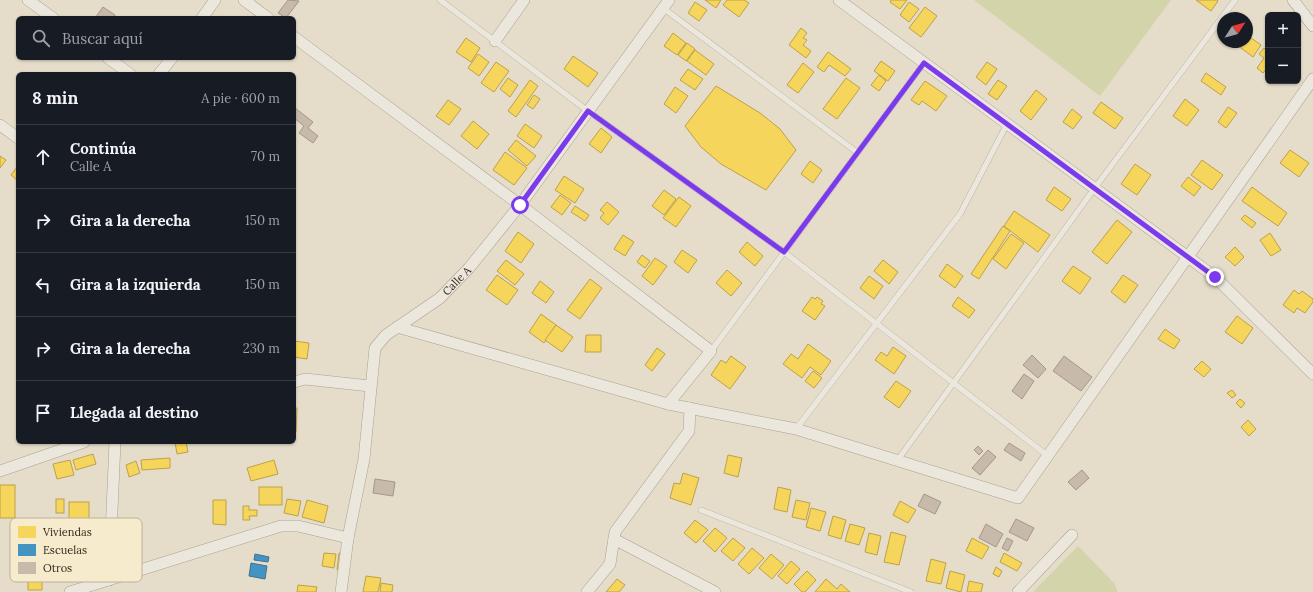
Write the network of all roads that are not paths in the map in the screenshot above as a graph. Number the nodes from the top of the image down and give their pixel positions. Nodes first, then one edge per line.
1 (28, 0) edge
2 (215, 0) edge
3 (244, 0) edge
4 (440, 0) edge
5 (524, 0) edge
6 (839, 0) edge
7 (1235, 0) edge
8 (1293, 0) edge
9 (666, 4) edge
10 (50, 16) edge
11 (203, 16) edge
12 (265, 16) edge
13 (1313, 26) edge
14 (296, 38) edge
15 (495, 41) junction
16 (111, 60) edge
17 (170, 60) edge
18 (924, 63) junction
19 (127, 72) edge
20 (162, 72) edge
21 (1313, 79) edge
22 (588, 111) junction
23 (1007, 124) junction
24 (0, 125) edge
25 (16, 137) edge
26 (858, 153) junction
27 (1094, 189) junction
28 (520, 205) junction
29 (784, 252) junction
30 (1188, 258) junction
31 (876, 324) junction
32 (397, 327) junction
33 (711, 351) junction
34 (1313, 374) edge
35 (296, 381) edge
36 (953, 383) junction
37 (370, 386) junction
38 (668, 404) junction
39 (690, 408) junction
40 (796, 429) junction
41 (78, 444) edge
42 (115, 444) edge
43 (1048, 456) junction
44 (897, 461) junction
45 (0, 471) edge
46 (701, 510) dead end
47 (112, 518) edge
48 (1072, 535) dead end
49 (348, 538) junction
50 (614, 539) junction
51 (142, 570) edge
52 (102, 582) edge
53 (70, 592) edge
54 (341, 592) edge
55 (587, 592) edge
56 (715, 592) edge
57 (911, 592) edge
58 (1018, 592) edge

1 - 10 street
2 - 11 street
3 - 12 street
4 - 15 lane
5 - 15 street
6 - 18 street
7 - 27 lane
8 - 13 street
9 - 22 street, Calle A
9 - 26 lane
14 - 28 street
15 - 22 lane
16 - 19 street
17 - 20 street
18 - 23 street
18 - 26 lane
21 - 30 street
22 - 28 street, Calle A
22 - 29 lane
23 - 27 street
23 - 31 lane
24 - 25 street
26 - 29 lane
27 - 30 street
27 - 36 lane
28 - 32 street, Calle A
28 - 33 street
29 - 31 lane
29 - 33 lane
30 - 34 street
30 - 43 street
31 - 36 lane
31 - 40 lane
32 - 37 street, Calle A
32 - 38 street
33 - 38 street
35 - 37 street
36 - 43 lane
36 - 44 lane
37 - 49 street, Calle A
38 - 39 street
39 - 40 street
39 - 50 street
40 - 44 street
41 - 45 street
42 - 47 street
43 - 44 street
46 - 57 lane
48 - 58 street
49 - 51 street
49 - 54 street, Calle A
50 - 55 street
50 - 56 street
52 - 53 street

